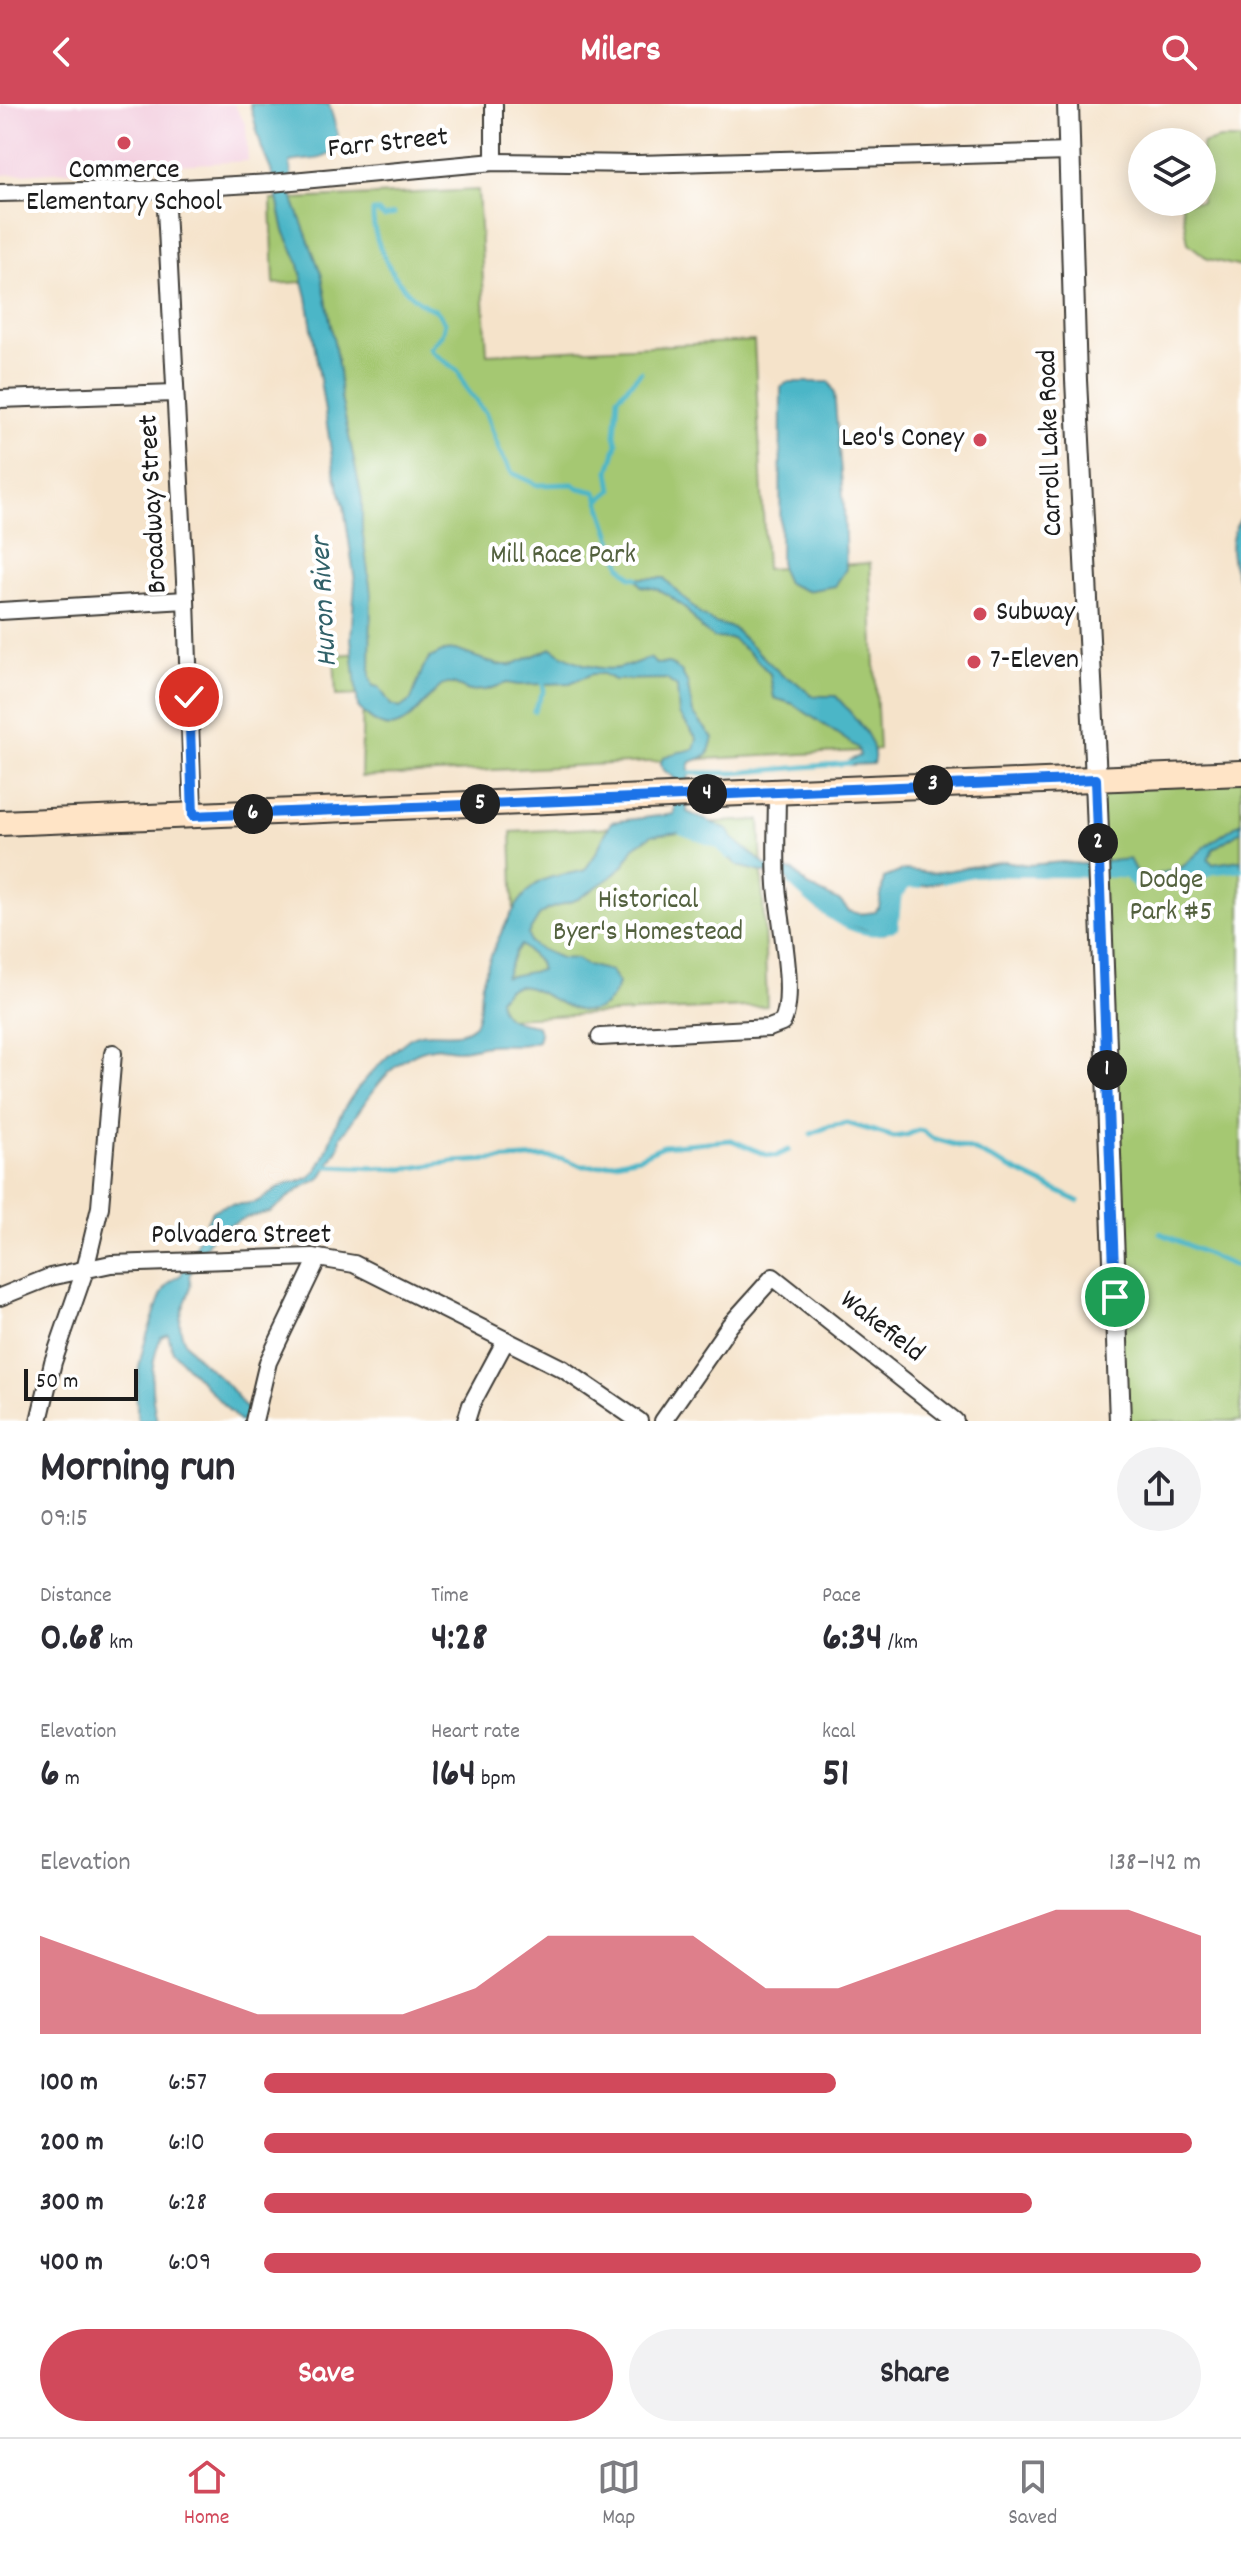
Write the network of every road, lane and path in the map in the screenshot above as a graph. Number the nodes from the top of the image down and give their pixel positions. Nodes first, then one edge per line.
1 (494, 104) edge
2 (1068, 104) edge
3 (1070, 152) junction
4 (494, 162) junction
5 (165, 189) junction
6 (0, 193) edge
7 (175, 393) junction
8 (0, 399) edge
9 (186, 600) junction
10 (0, 611) edge
11 (1241, 773) edge
12 (1096, 779) junction
13 (777, 791) junction
14 (193, 816) junction
15 (0, 823) edge
16 (600, 1037) dead end
17 (113, 1053) dead end
18 (318, 1258) junction
19 (85, 1270) junction
20 (0, 1297) edge
21 (506, 1340) junction
22 (39, 1421) edge
23 (254, 1421) edge
24 (466, 1421) edge
25 (639, 1421) edge
26 (663, 1421) edge
27 (955, 1421) edge
28 (1120, 1421) edge

1 - 4 street
2 - 3 street, Carroll Lake Road
3 - 4 street, Farr Street
3 - 12 street, Carroll Lake Road
4 - 5 street, Farr Street
5 - 6 street, Farr Street
5 - 7 street, Broadway Street
7 - 8 street
7 - 9 street, Broadway Street
9 - 10 street
9 - 14 street, Broadway Street
11 - 12 main road
12 - 13 main road
12 - 28 street, Carroll Lake Road
13 - 14 main road
13 - 16 street
14 - 15 main road
17 - 19 street
18 - 19 street, Polvadera Street
18 - 21 street, Polvadera Street
18 - 23 street
19 - 20 street, Polvadera Street
19 - 22 street
21 - 24 street
21 - 25 street, Polvadera Street
26 - 27 street, Wakefield

